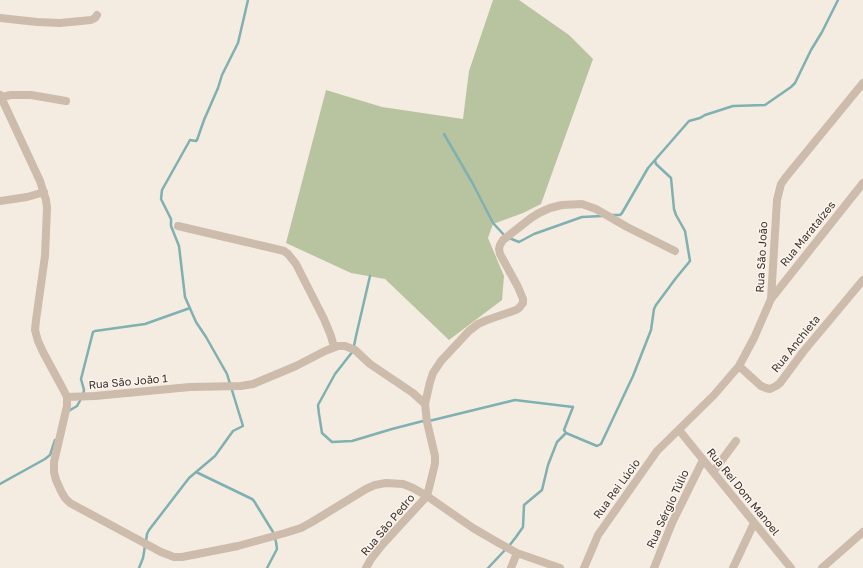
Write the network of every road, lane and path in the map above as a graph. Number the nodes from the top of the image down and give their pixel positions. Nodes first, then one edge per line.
1 (97, 15) dead end
2 (0, 18) edge
3 (863, 83) edge
4 (0, 96) edge
5 (66, 101) dead end
6 (863, 183) edge
7 (44, 192) junction
8 (0, 201) edge
9 (178, 226) dead end
10 (675, 251) dead end
11 (863, 280) edge
12 (771, 299) junction
13 (334, 347) junction
14 (739, 366) junction
15 (67, 398) junction
16 (425, 404) junction
17 (679, 430) junction
18 (736, 441) dead end
19 (703, 460) junction
20 (713, 472) junction
21 (427, 496) junction
22 (754, 523) junction
23 (863, 532) edge
24 (517, 553) junction
25 (366, 568) edge
26 (511, 568) edge
27 (560, 568) edge
28 (584, 568) edge
29 (654, 568) edge
30 (733, 568) edge
31 (791, 568) edge
32 (822, 568) edge

1 - 2 street
3 - 12 street, Rua São João
4 - 5 street
4 - 7 street
6 - 12 street, Rua Marataízes
7 - 8 street
7 - 15 street
9 - 13 street
10 - 16 street
11 - 14 street, Rua Anchieta
12 - 14 street, Rua São João
13 - 15 street, Rua São João 1
13 - 16 street
14 - 17 street, Rua São João
15 - 21 street
16 - 21 street
17 - 19 street, Rua Rei Dom Manoel
17 - 28 street, Rua Rei Lúcio
18 - 20 street
19 - 20 street, Rua Rei Dom Manoel
19 - 29 street, Rua Sérgio Túlio
20 - 22 street, Rua Rei Dom Manoel
21 - 24 street
21 - 25 street, Rua São Pedro
22 - 30 street
22 - 31 street, Rua Rei Dom Manoel
23 - 32 street
24 - 26 street
24 - 27 street

